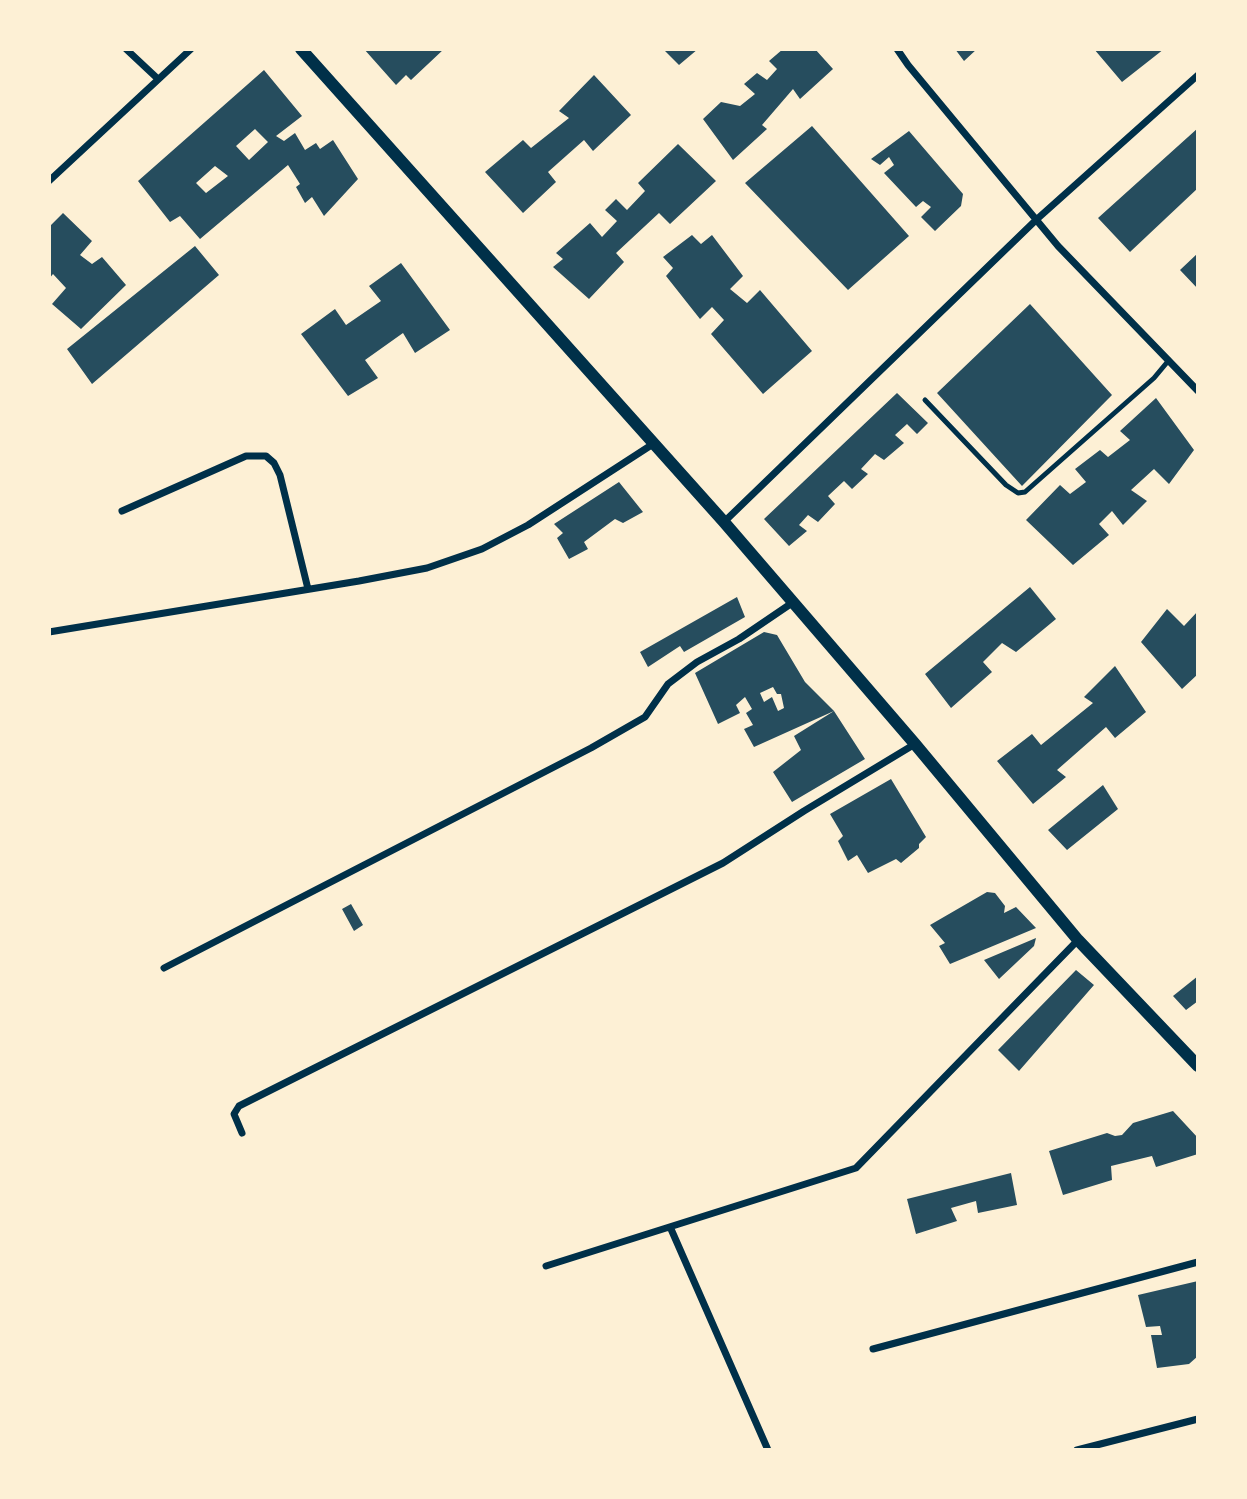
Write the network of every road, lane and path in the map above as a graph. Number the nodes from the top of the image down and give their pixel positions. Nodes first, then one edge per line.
1 (127, 49) edge
2 (191, 49) edge
3 (301, 49) edge
4 (897, 49) edge
5 (1198, 75) edge
6 (158, 79) junction
7 (49, 181) edge
8 (1037, 220) junction
9 (1169, 360) junction
10 (1198, 391) edge
11 (925, 400) dead end
12 (653, 444) junction
13 (122, 511) dead end
14 (724, 522) junction
15 (308, 589) junction
16 (792, 603) junction
17 (49, 632) edge
18 (915, 744) junction
19 (1078, 940) junction
20 (164, 968) dead end
21 (1198, 1066) edge
22 (242, 1133) dead end
23 (671, 1229) junction
24 (1198, 1262) edge
25 (546, 1266) dead end
26 (873, 1349) dead end
27 (1198, 1419) edge
28 (768, 1450) edge
29 (1077, 1450) edge

1 - 6 street
2 - 6 street
3 - 12 street
4 - 8 street
5 - 8 street
6 - 7 street
8 - 9 street
8 - 14 street
9 - 10 street
9 - 11 lane
12 - 14 street
12 - 15 street
13 - 15 street
14 - 16 street
15 - 17 street
16 - 18 street
16 - 20 street
18 - 19 street
18 - 22 street
19 - 21 street
19 - 23 street
23 - 25 street
23 - 28 street
24 - 26 street
27 - 29 street

